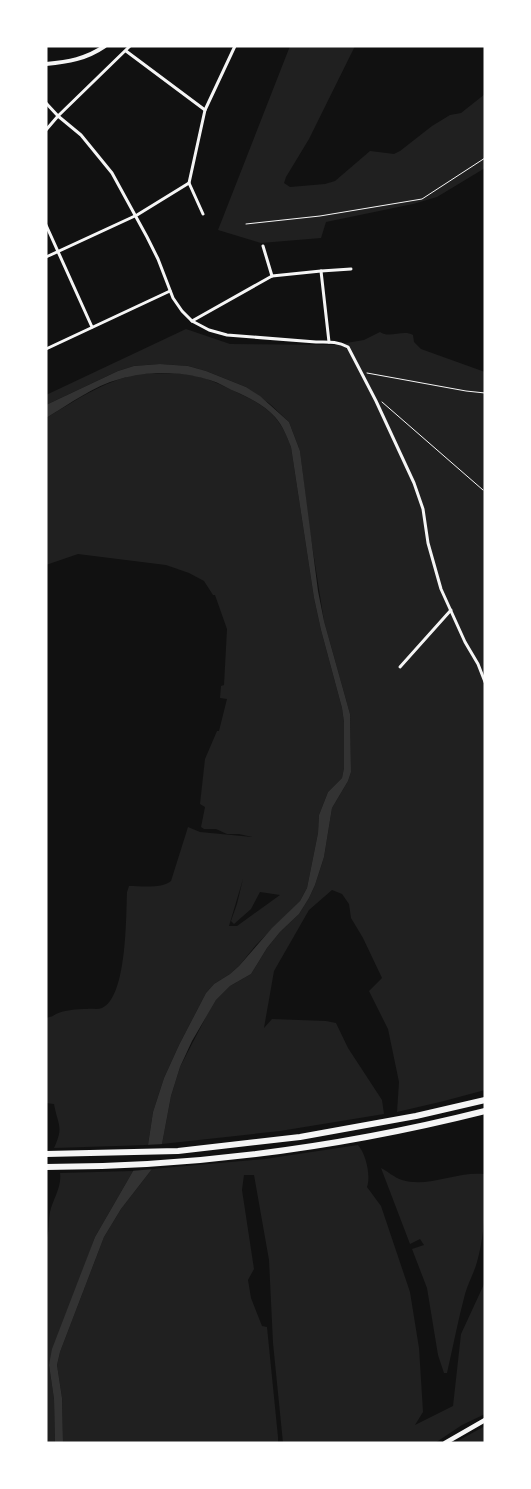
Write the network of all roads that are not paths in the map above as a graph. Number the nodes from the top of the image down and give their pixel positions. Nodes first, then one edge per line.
1 (105, 46) edge
2 (130, 46) edge
3 (235, 46) edge
4 (126, 51) junction
5 (46, 64) edge
6 (46, 103) edge
7 (205, 110) junction
8 (58, 116) junction
9 (46, 130) edge
10 (189, 182) junction
11 (203, 214) dead end
12 (137, 216) junction
13 (46, 225) edge
14 (263, 246) dead end
15 (58, 251) junction
16 (46, 256) edge
17 (322, 270) junction
18 (350, 270) dead end
19 (272, 276) junction
20 (170, 292) junction
21 (192, 320) junction
22 (92, 327) junction
23 (329, 342) junction
24 (46, 349) edge
25 (451, 610) junction
26 (400, 667) dead end
27 (485, 682) edge
28 (485, 1100) edge
29 (485, 1111) edge
30 (46, 1154) edge
31 (46, 1167) edge
32 (485, 1420) edge
33 (444, 1443) edge

1 - 5 street
2 - 4 street
3 - 7 street
4 - 7 street
4 - 8 street
6 - 8 street
7 - 10 street
8 - 9 street
8 - 12 street
10 - 11 street
10 - 12 street
12 - 15 street
12 - 20 street
13 - 15 street
14 - 19 street
15 - 16 street
15 - 22 street
17 - 18 street
17 - 19 street
17 - 23 street
19 - 21 street
20 - 21 street
20 - 22 street
21 - 23 street
22 - 24 street
23 - 25 street
25 - 26 street
25 - 27 street
28 - 30 highway
29 - 31 highway
32 - 33 main road

